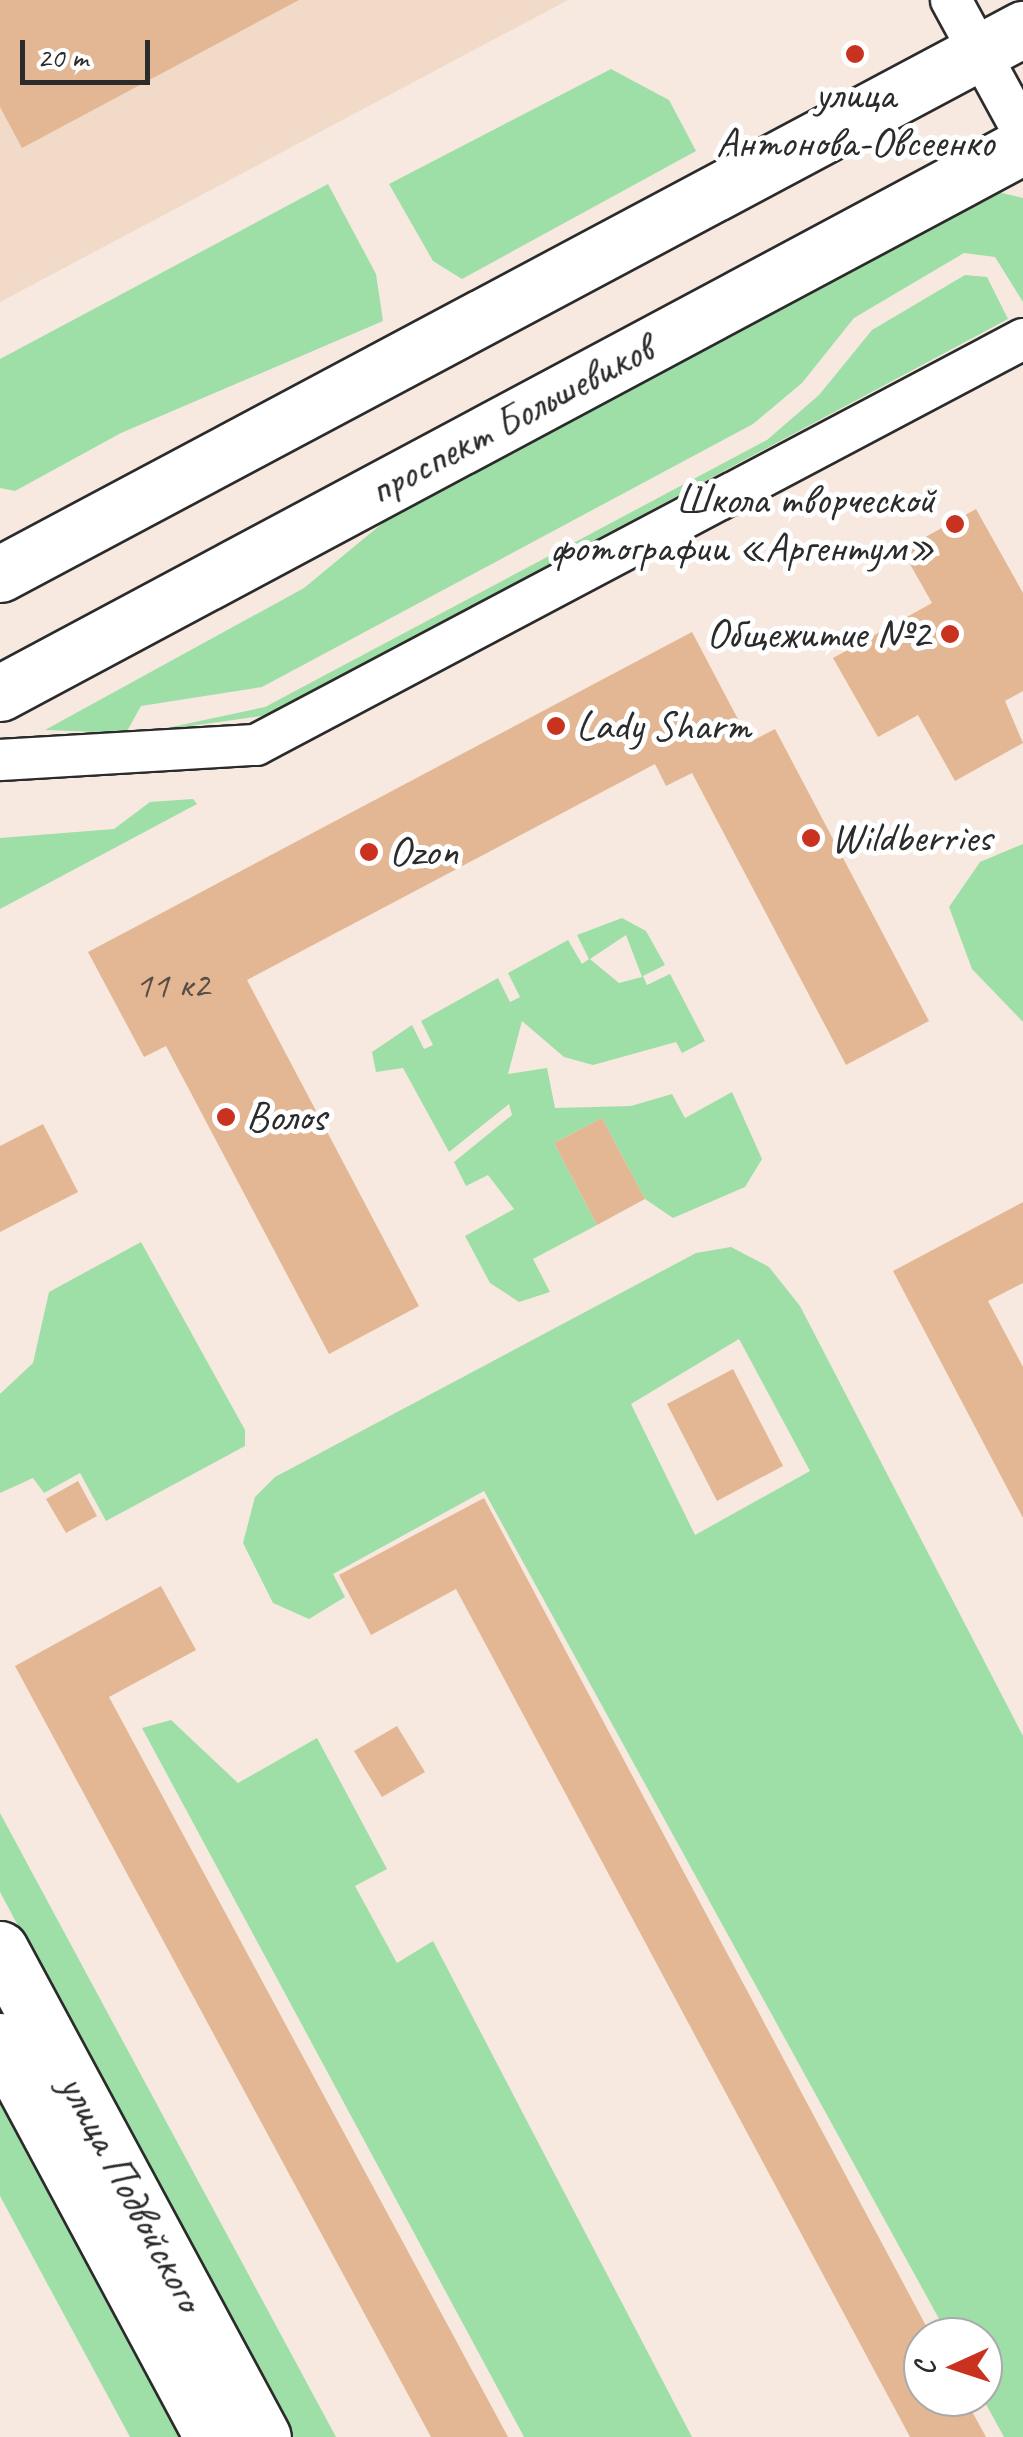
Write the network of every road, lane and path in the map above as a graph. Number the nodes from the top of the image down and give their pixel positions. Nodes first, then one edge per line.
1 (950, 0) edge
2 (1002, 40) edge
3 (1023, 132) edge
4 (1023, 146) edge
5 (1023, 340) edge
6 (0, 574) edge
7 (0, 693) edge
8 (0, 760) edge
9 (0, 1948) edge
10 (0, 2041) edge
11 (212, 2437) edge
12 (262, 2437) edge

1 - 2 street
2 - 3 street
2 - 6 main road
4 - 7 main road, проспект Большевиков
5 - 8 street
9 - 12 main road, улица Подвойского
10 - 11 main road, улица Подвойского

